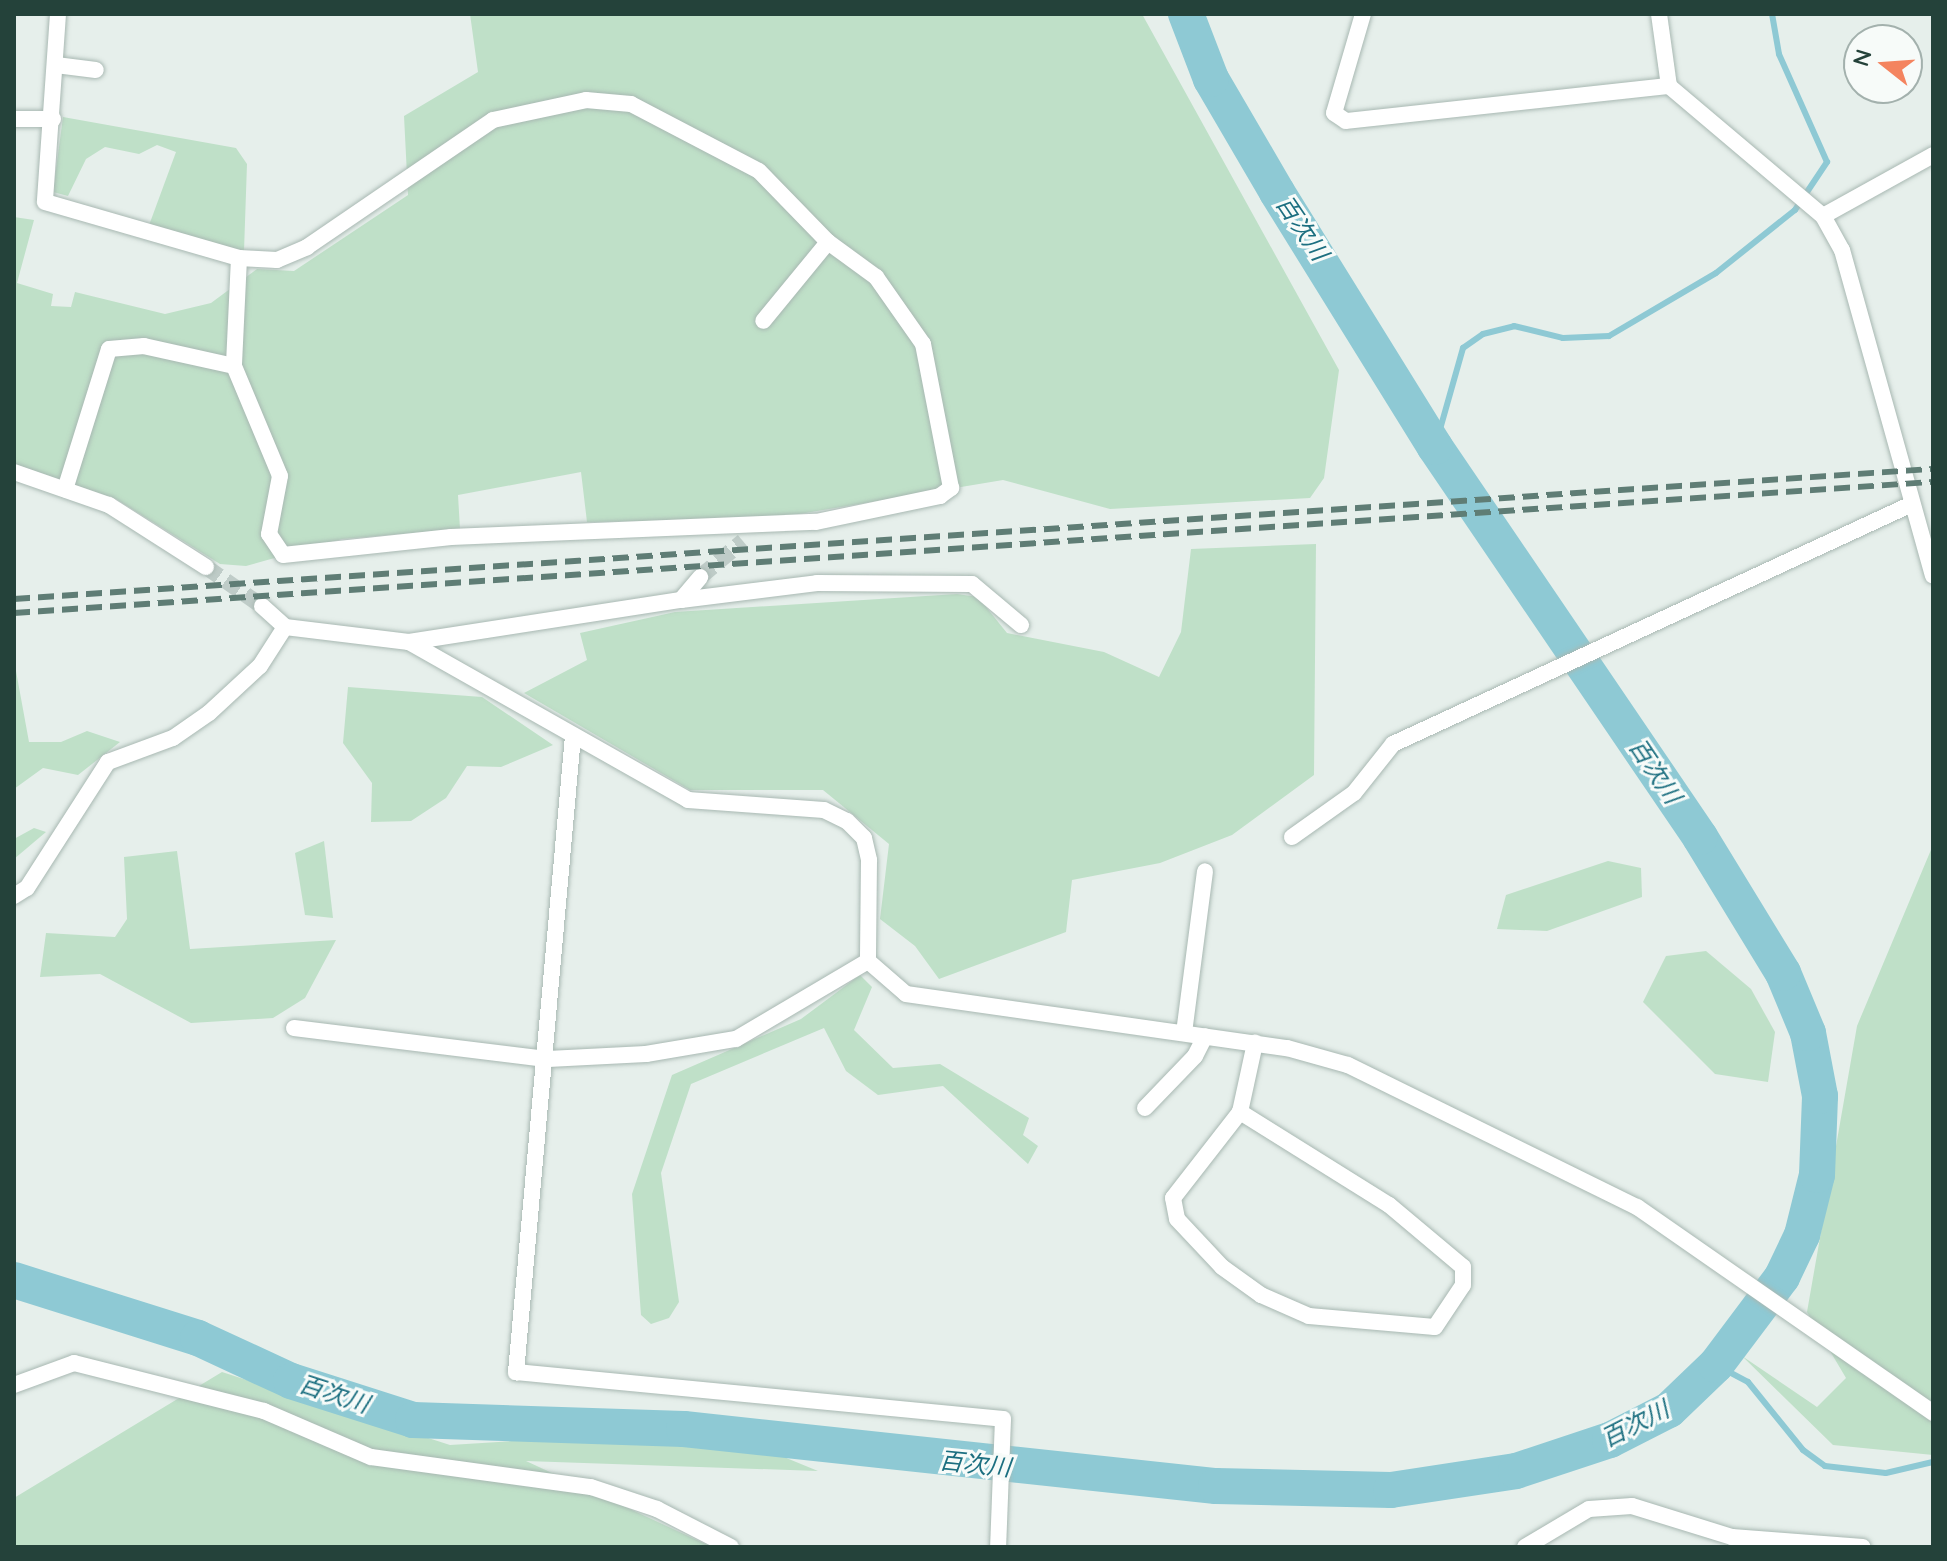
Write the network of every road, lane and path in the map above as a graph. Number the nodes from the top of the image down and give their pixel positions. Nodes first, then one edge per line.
1 (58, 14) edge
2 (1363, 14) edge
3 (1659, 14) edge
4 (56, 65) junction
5 (96, 70) dead end
6 (1669, 86) junction
7 (14, 119) edge
8 (53, 119) junction
9 (1933, 155) edge
10 (1823, 216) junction
11 (828, 242) junction
12 (239, 258) junction
13 (763, 321) dead end
14 (234, 366) junction
15 (14, 472) edge
16 (65, 489) junction
17 (1912, 504) junction
18 (758, 527) junction
19 (743, 541) tunnel mouth
20 (206, 567) tunnel mouth
21 (1933, 576) edge
22 (700, 577) tunnel mouth
23 (681, 600) junction
24 (262, 606) tunnel mouth
25 (1021, 625) dead end
26 (285, 627) junction
27 (409, 642) junction
28 (573, 736) junction
29 (1292, 837) dead end
30 (1205, 871) dead end
31 (14, 896) edge
32 (868, 961) junction
33 (294, 1028) dead end
34 (1184, 1033) junction
35 (1205, 1036) junction
36 (1255, 1043) junction
37 (548, 1059) junction
38 (1145, 1108) dead end
39 (1240, 1112) junction
40 (14, 1385) edge
41 (1933, 1413) edge
42 (731, 1547) edge
43 (998, 1547) edge
44 (1525, 1547) edge
45 (1863, 1547) edge

1 - 4 street
2 - 6 street
3 - 6 street
4 - 5 street
4 - 8 street
6 - 10 street
7 - 8 street
8 - 12 street
9 - 10 street
10 - 17 street
11 - 12 street
11 - 13 street
11 - 18 street
12 - 14 street
14 - 16 street
14 - 18 street
15 - 16 street
16 - 20 street
17 - 21 street
17 - 29 street
18 - 19 street
22 - 23 street
23 - 25 street
23 - 27 street
24 - 26 street
26 - 27 street
26 - 31 street
27 - 28 street
28 - 32 street
28 - 37 street
30 - 34 street
32 - 34 street
32 - 37 street
33 - 37 street
34 - 35 street
35 - 36 street
35 - 38 street
36 - 39 street
36 - 41 street
37 - 43 street
39 - 39 street
40 - 42 street
44 - 45 street

